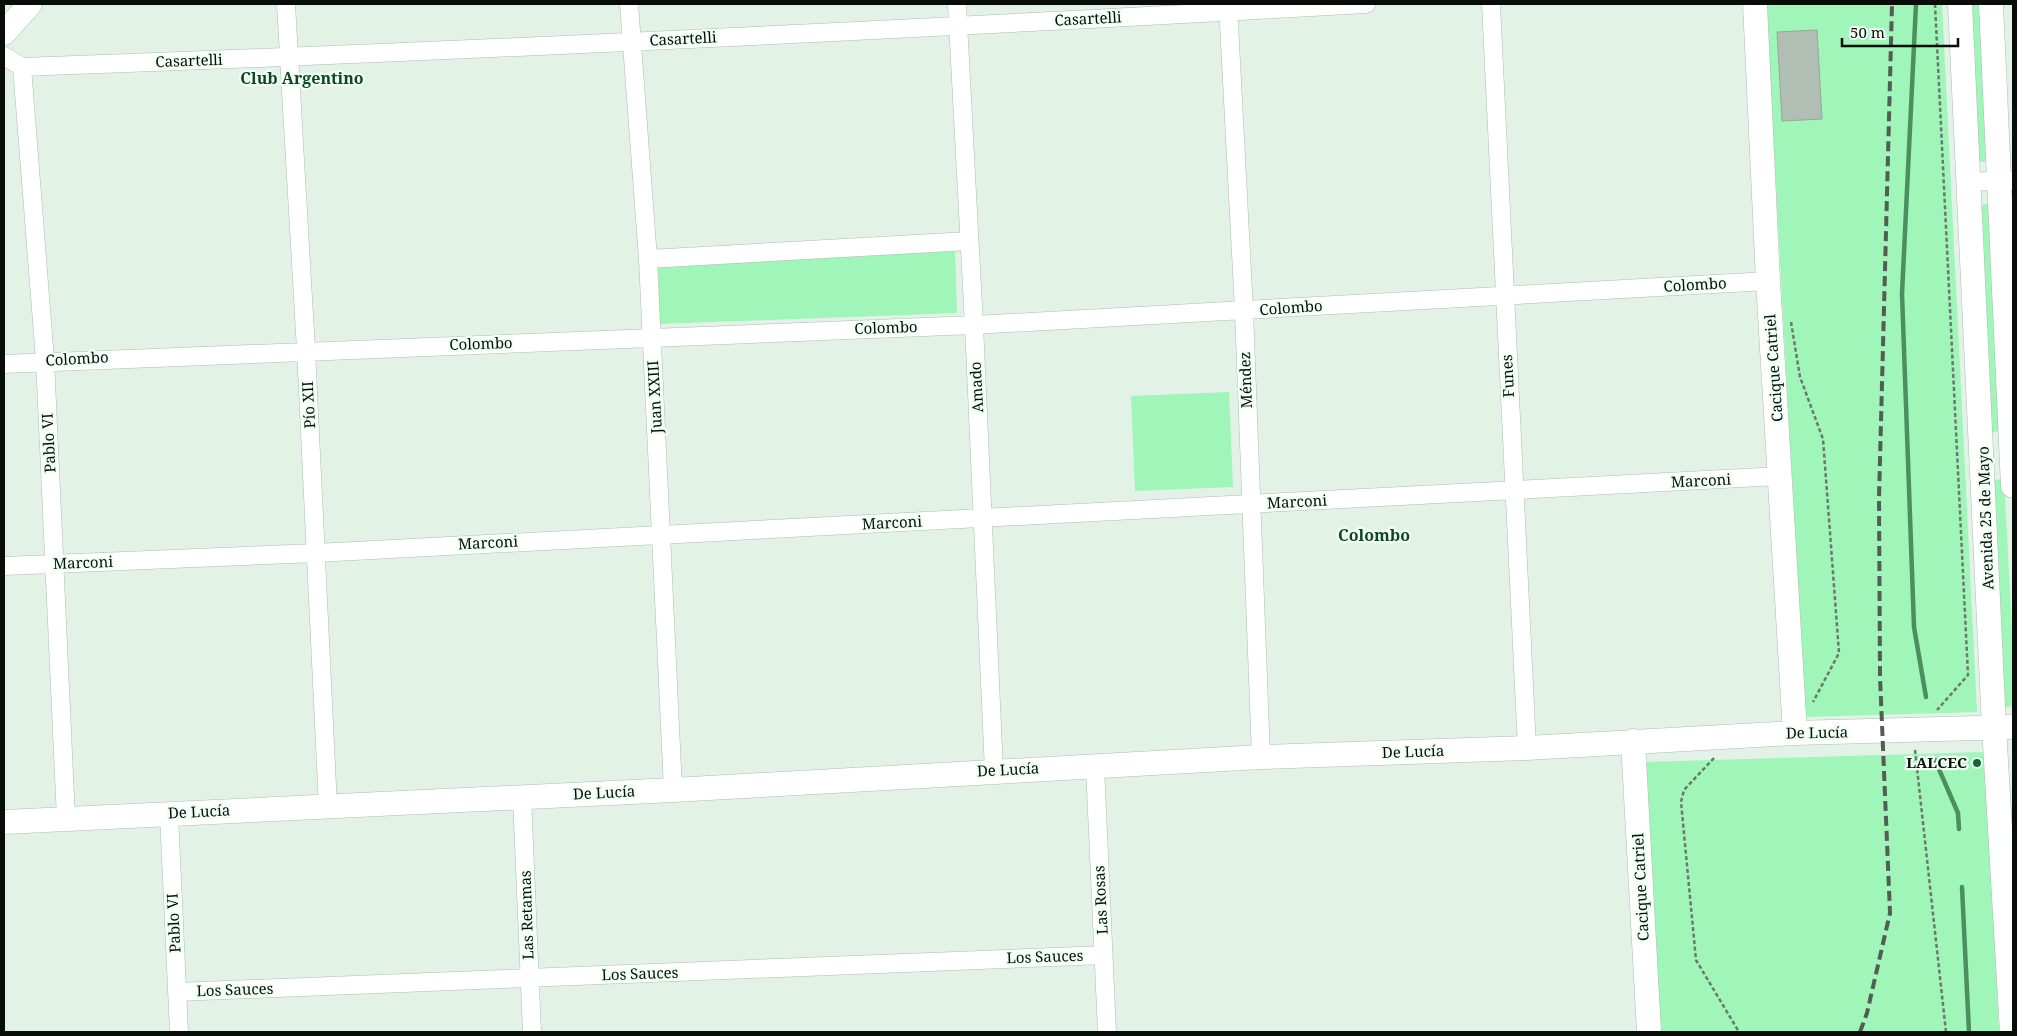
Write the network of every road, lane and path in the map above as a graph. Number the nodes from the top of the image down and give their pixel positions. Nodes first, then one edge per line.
1 (30, 4) edge
2 (286, 4) edge
3 (629, 4) edge
4 (956, 4) edge
5 (1366, 4) edge
6 (1491, 4) edge
7 (1755, 4) edge
8 (1935, 4) edge
9 (1960, 4) edge
10 (1991, 4) edge
11 (1228, 8) edge
12 (958, 27) junction
13 (4, 33) edge
14 (631, 41) junction
15 (4, 56) edge
16 (288, 58) junction
17 (22, 68) junction
18 (2006, 181) edge
19 (1969, 182) junction
20 (969, 241) junction
21 (648, 259) junction
22 (1768, 281) junction
23 (1504, 295) junction
24 (1244, 311) junction
25 (1790, 315) dead end
26 (974, 325) junction
27 (652, 338) junction
28 (306, 350) junction
29 (45, 360) junction
30 (4, 364) edge
31 (1984, 466) junction
32 (2013, 471) edge
33 (1781, 476) junction
34 (1514, 492) junction
35 (1250, 504) junction
36 (983, 518) junction
37 (661, 534) junction
38 (316, 553) junction
39 (55, 564) junction
40 (4, 566) edge
41 (1810, 708) dead end
42 (2004, 727) edge
43 (1918, 730) junction
44 (1795, 733) junction
45 (1734, 737) junction
46 (1633, 742) junction
47 (1527, 748) junction
48 (1261, 757) junction
49 (1094, 767) junction
50 (994, 771) junction
51 (673, 790) junction
52 (522, 797) junction
53 (328, 807) junction
54 (169, 814) junction
55 (66, 819) junction
56 (4, 822) edge
57 (1103, 955) junction
58 (529, 979) junction
59 (177, 992) junction
60 (2012, 1005) edge
61 (179, 1032) edge
62 (532, 1032) edge
63 (1107, 1032) edge
64 (1649, 1032) edge
65 (1739, 1032) edge
66 (1946, 1032) edge
67 (2012, 1032) edge

1 - 13 street
2 - 16 street, Pío XII
3 - 14 street, Juan XXIII
4 - 12 street, Amado
5 - 11 street, Casartelli
6 - 23 street, Funes
7 - 22 street, Cacique Catriel
8 - 43 path
9 - 19 street, Avenida 25 de Mayo
10 - 18 street, Avenida 25 de Mayo
11 - 12 street, Casartelli
11 - 24 street, Méndez
12 - 14 street, Casartelli
12 - 20 street, Amado
14 - 16 street, Casartelli
14 - 21 street, Juan XXIII
15 - 17 street
16 - 17 street, Casartelli
16 - 28 street, Pío XII
17 - 29 street, Pablo VI
18 - 19 street
18 - 32 street, Avenida 25 de Mayo
19 - 31 street, Avenida 25 de Mayo
20 - 21 street
20 - 26 street, Amado
21 - 27 street, Juan XXIII
22 - 23 street, Colombo
22 - 33 street, Cacique Catriel
23 - 24 street, Colombo
23 - 34 street, Funes
24 - 26 street, Colombo
24 - 35 street, Méndez
25 - 41 path
26 - 27 street, Colombo
26 - 36 street, Amado
27 - 28 street, Colombo
27 - 37 street, Juan XXIII
28 - 29 street, Colombo
28 - 38 street, Pío XII
29 - 30 street, Colombo
29 - 39 street, Pablo VI
31 - 32 street
31 - 42 street, Avenida 25 de Mayo
33 - 34 street, Marconi
33 - 44 street, Cacique Catriel
34 - 35 street, Marconi
34 - 47 street, Funes
35 - 36 street, Marconi
35 - 48 street, Méndez
36 - 37 street, Marconi
36 - 50 street, Amado
37 - 38 street, Marconi
37 - 51 street, Juan XXIII
38 - 39 street, Marconi
38 - 53 street, Pío XII
39 - 40 street, Marconi
39 - 55 street, Pablo VI
42 - 43 street, De Lucía
42 - 60 street, Avenida 25 de Mayo
43 - 44 street, De Lucía
43 - 66 path
44 - 45 street, De Lucía
45 - 46 street, De Lucía
45 - 65 path
46 - 47 street, De Lucía
46 - 64 street, Cacique Catriel
47 - 48 street, De Lucía
48 - 49 street, De Lucía
49 - 50 street, De Lucía
49 - 57 street, Las Rosas
50 - 51 street, De Lucía
51 - 52 street, De Lucía
52 - 53 street, De Lucía
52 - 58 street, Las Retamas
53 - 54 street, De Lucía
54 - 55 street, De Lucía
54 - 59 street, Pablo VI
55 - 56 street, De Lucía
57 - 58 street, Los Sauces
57 - 63 street, Las Rosas
58 - 59 street, Los Sauces
58 - 62 street, Las Retamas
59 - 61 street, Pablo VI
60 - 67 street, Avenida 25 de Mayo

